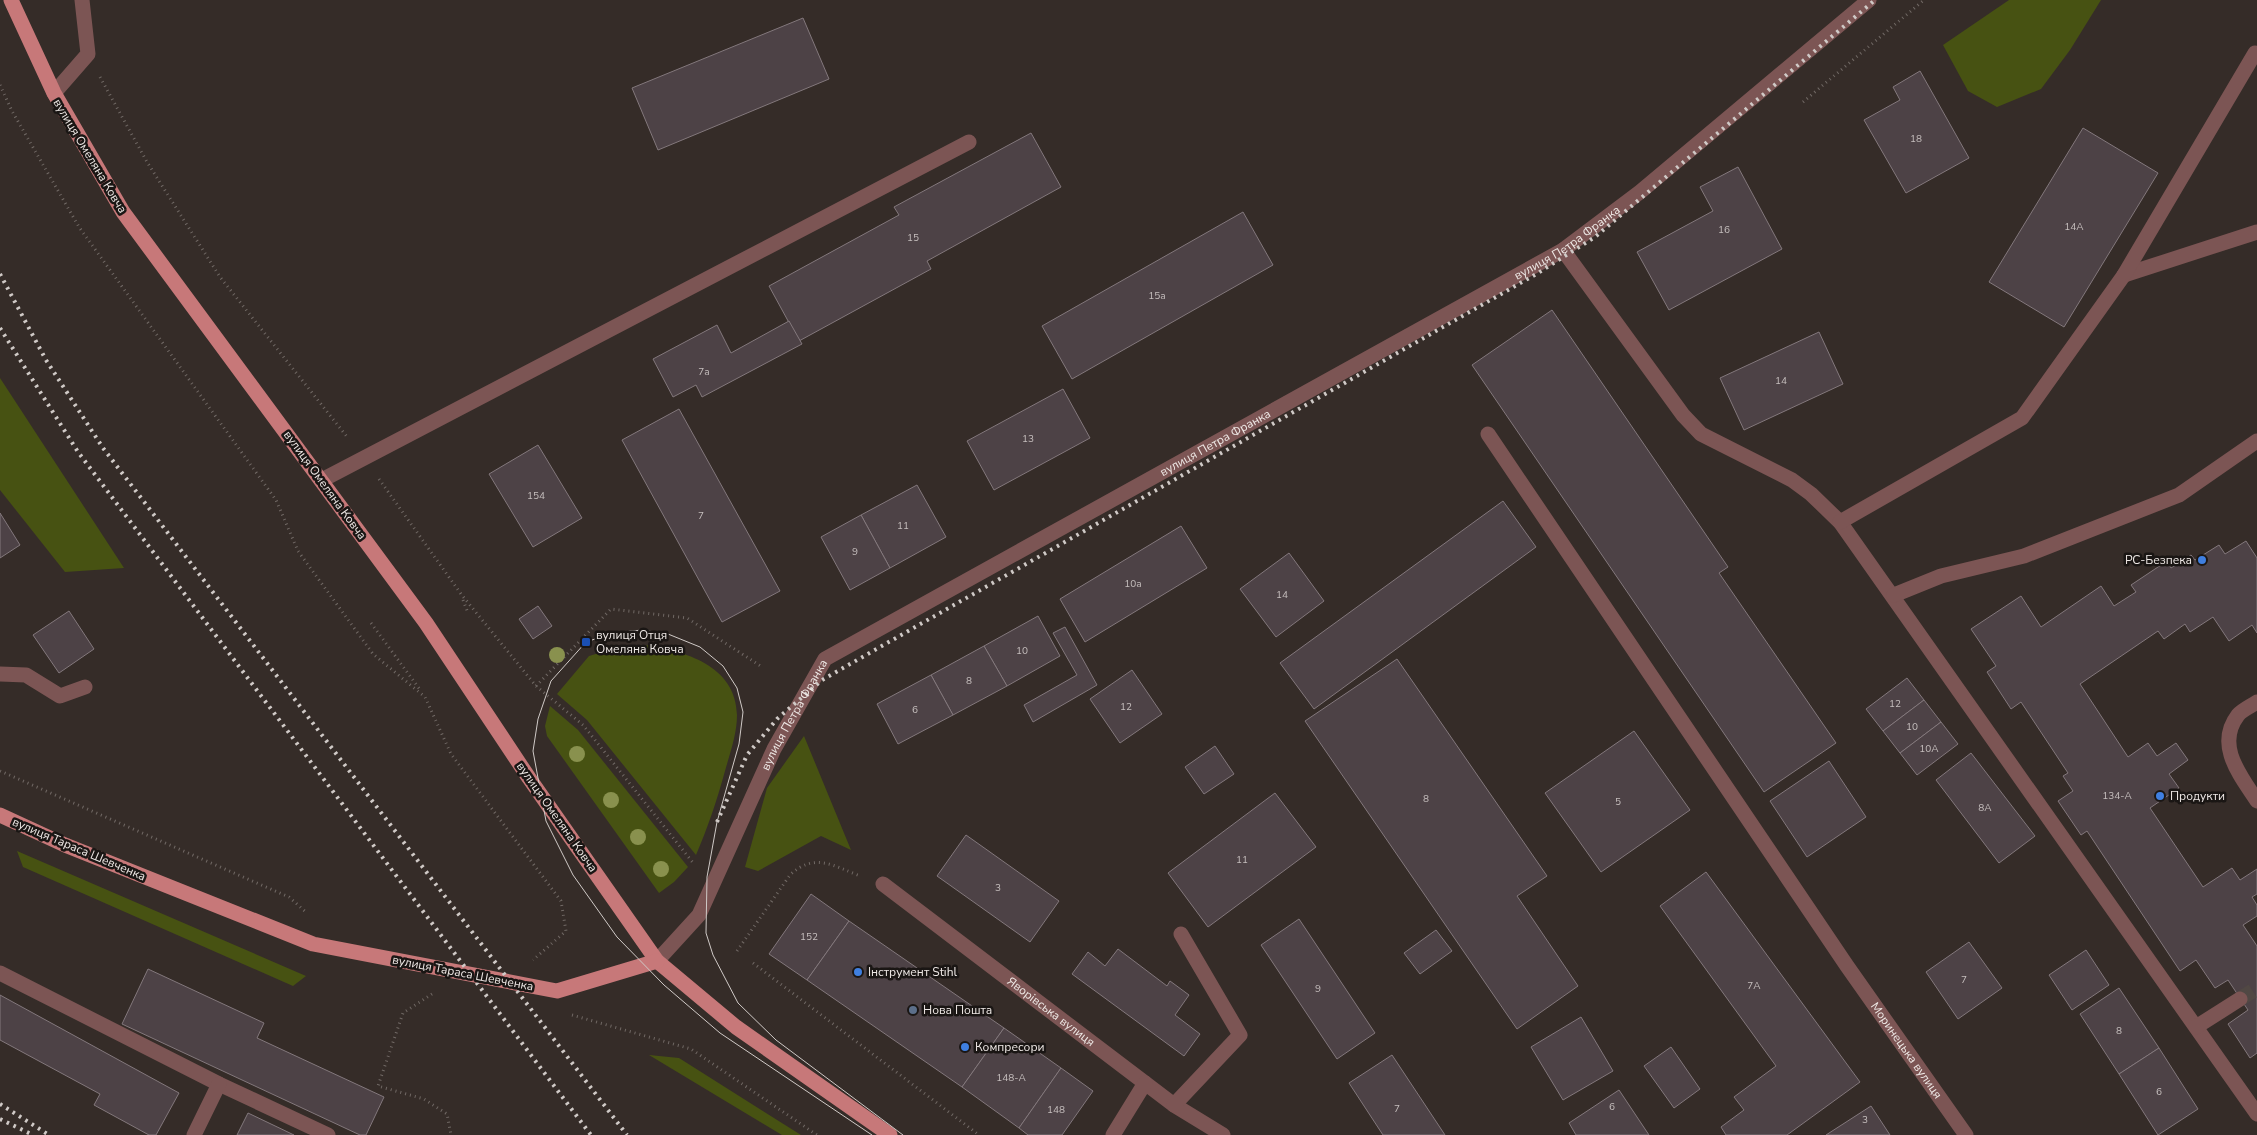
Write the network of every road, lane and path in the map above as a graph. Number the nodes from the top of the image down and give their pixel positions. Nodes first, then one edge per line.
1 (11, 0) edge
2 (82, 0) edge
3 (1869, 0) edge
4 (1924, 0) edge
5 (88, 54) junction
6 (2257, 54) edge
7 (0, 85) edge
8 (54, 93) junction
9 (1803, 102) dead end
10 (969, 142) dead end
11 (2257, 232) edge
12 (1564, 250) junction
13 (2124, 275) junction
14 (1488, 434) dead end
15 (2257, 441) edge
16 (366, 459) junction
17 (322, 480) junction
18 (1840, 522) junction
19 (460, 594) junction
20 (1894, 595) junction
21 (468, 613) dead end
22 (371, 623) dead end
23 (762, 667) dead end
24 (0, 674) edge
25 (536, 686) junction
26 (85, 687) dead end
27 (425, 697) junction
28 (2257, 702) edge
29 (0, 771) edge
30 (2257, 801) edge
31 (0, 815) edge
32 (696, 866) dead end
33 (883, 884) joint
34 (310, 915) dead end
35 (1181, 934) dead end
36 (737, 950) dead end
37 (657, 961) junction
38 (531, 962) dead end
39 (753, 963) dead end
40 (0, 973) edge
41 (440, 989) dead end
42 (2240, 999) tunnel mouth
43 (568, 1014) dead end
44 (2196, 1028) junction
45 (1145, 1083) junction
46 (219, 1084) junction
47 (1174, 1104) junction
48 (2257, 1114) edge
49 (194, 1135) edge
50 (328, 1135) edge
51 (450, 1135) edge
52 (817, 1135) edge
53 (890, 1135) edge
54 (979, 1135) edge
55 (1114, 1135) edge
56 (1222, 1135) edge
57 (1966, 1135) edge

1 - 8 main road, вулиця Омеляна Ковча
2 - 5 street
3 - 12 street, вулиця Петра Франка
4 - 9 path
5 - 8 street
5 - 16 path
6 - 13 street
7 - 27 path
8 - 17 main road, вулиця Омеляна Ковча
10 - 16 street
11 - 13 street
12 - 18 street
12 - 37 street, вулиця Петра Франка
13 - 18 street
14 - 57 street, Моринецька вулиця
15 - 20 street
16 - 17 street
16 - 19 path
17 - 37 main road, вулиця Омеляна Ковча
18 - 20 street
19 - 21 path
19 - 25 path
20 - 44 street
22 - 27 path
23 - 25 path
24 - 26 street
25 - 32 path
27 - 38 path
28 - 30 street
29 - 34 path
31 - 37 main road, вулиця Тараса Шевченка
33 - 36 path
33 - 45 street, Яворівська вулиця
35 - 47 street
37 - 53 main road
39 - 54 path
40 - 46 street
41 - 51 path
42 - 44 street
43 - 52 path
44 - 48 street
45 - 47 street, Яворівська вулиця
45 - 55 street
46 - 49 street
46 - 50 street
47 - 56 street, Яворівська вулиця

